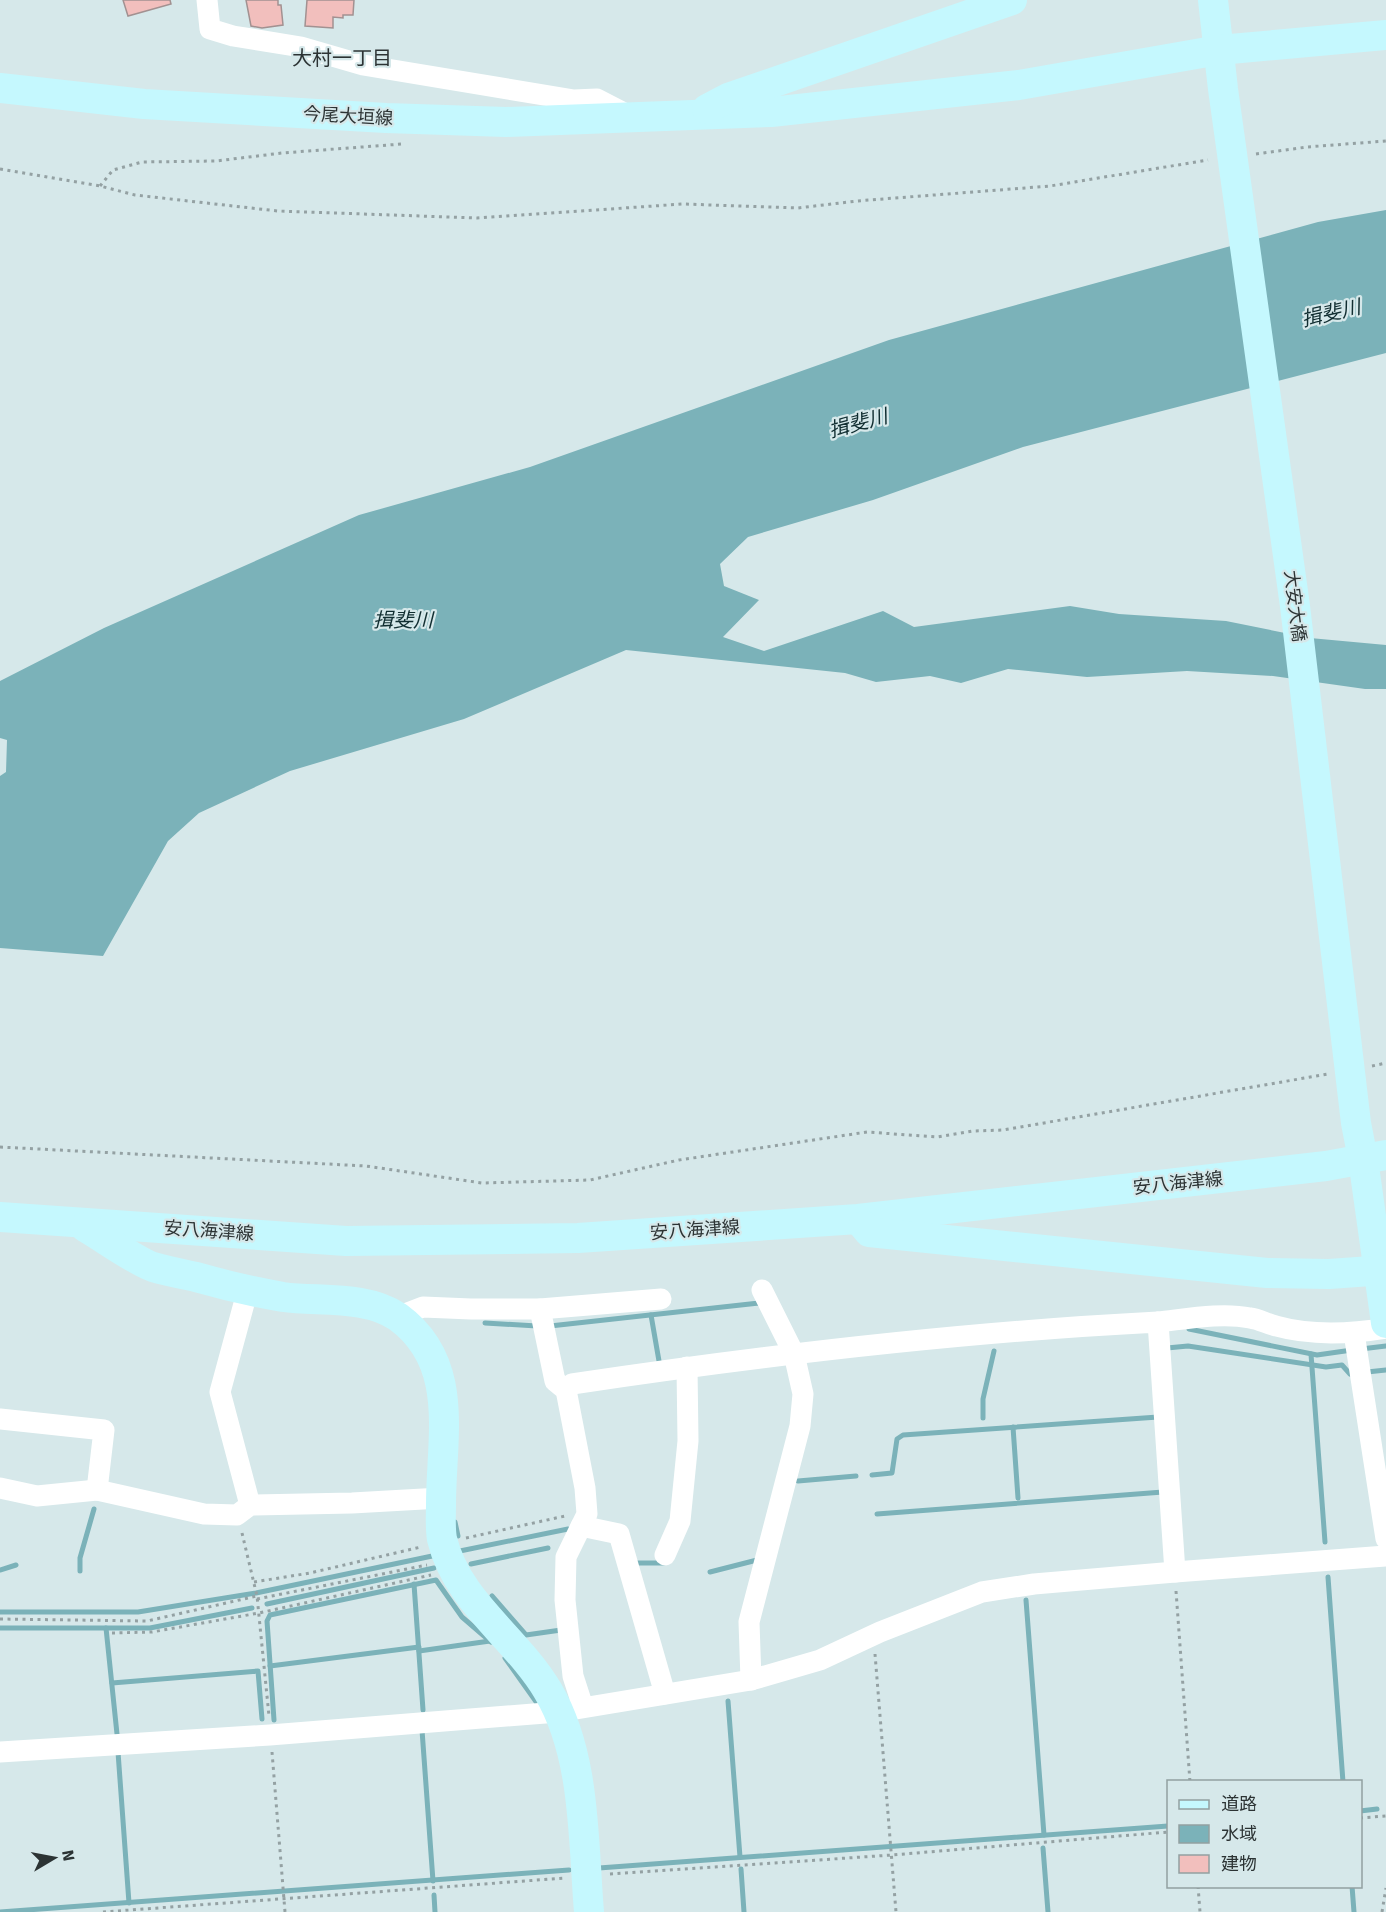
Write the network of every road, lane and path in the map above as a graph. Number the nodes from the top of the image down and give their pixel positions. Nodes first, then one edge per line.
1 (207, 0) edge
2 (1012, 0) edge
3 (1213, 1) edge
4 (1386, 35) edge
5 (1219, 50) junction
6 (0, 88) edge
7 (697, 115) junction
8 (633, 117) junction
9 (1386, 141) edge
10 (412, 143) dead end
11 (1252, 154) dead end
12 (1209, 160) dead end
13 (0, 169) edge
14 (100, 186) junction
15 (1386, 1064) edge
16 (1362, 1068) dead end
17 (1339, 1072) dead end
18 (0, 1147) edge
19 (1375, 1157) edge
20 (0, 1217) edge
21 (858, 1219) junction
22 (80, 1224) junction
23 (1386, 1270) edge
24 (248, 1289) junction
25 (762, 1290) dead end
26 (661, 1299) dead end
27 (540, 1309) junction
28 (397, 1317) junction
29 (1158, 1322) junction
30 (1386, 1323) edge
31 (1386, 1328) edge
32 (1354, 1333) junction
33 (794, 1354) junction
34 (687, 1367) junction
35 (566, 1390) junction
36 (0, 1419) edge
37 (0, 1488) edge
38 (98, 1490) junction
39 (441, 1498) junction
40 (243, 1510) junction
41 (584, 1518) junction
42 (1386, 1539) edge
43 (444, 1554) junction
44 (665, 1556) dead end
45 (1386, 1557) edge
46 (1175, 1572) junction
47 (254, 1582) junction
48 (257, 1598) junction
49 (259, 1613) junction
50 (0, 1620) edge
51 (112, 1632) dead end
52 (873, 1636) junction
53 (750, 1680) junction
54 (665, 1694) junction
55 (571, 1709) junction
56 (270, 1735) junction
57 (0, 1752) edge
58 (1190, 1780) edge
59 (1386, 1816) edge
60 (1362, 1818) edge
61 (1167, 1832) edge
62 (892, 1855) junction
63 (586, 1876) junction
64 (1198, 1888) edge
65 (1386, 1888) edge
66 (284, 1899) junction
67 (103, 1912) edge
68 (285, 1912) edge
69 (589, 1912) edge
70 (896, 1912) edge
71 (1200, 1912) edge
72 (1382, 1912) edge

1 - 8 street
2 - 7 main road
3 - 5 main road, 大安大橋
4 - 5 main road, 今尾大垣線
5 - 7 main road, 今尾大垣線
5 - 19 main road, 大安大橋
6 - 8 main road, 今尾大垣線
7 - 8 main road, 今尾大垣線
9 - 11 path
10 - 14 path
12 - 14 path
13 - 14 path
15 - 16 path
17 - 18 path
19 - 21 main road, 安八海津線
19 - 30 main road, 大安大橋
20 - 22 main road, 安八海津線
21 - 22 main road, 安八海津線
21 - 23 main road
22 - 24 main road
24 - 28 main road
24 - 40 street
25 - 33 street
26 - 27 street
27 - 28 street
27 - 35 street
28 - 39 main road
29 - 32 street
29 - 33 street
29 - 46 street
31 - 32 street
32 - 42 street
33 - 34 street
33 - 53 street
34 - 35 street
34 - 44 street
35 - 41 street
36 - 38 street
37 - 38 street
38 - 40 street
39 - 40 street
39 - 43 main road
40 - 47 path
41 - 43 path
41 - 54 street
41 - 55 street
43 - 47 path
43 - 48 path
43 - 49 path
43 - 55 main road
45 - 46 street
46 - 52 street
46 - 58 path
47 - 48 path
48 - 49 path
48 - 50 path
49 - 51 path
49 - 56 path
52 - 53 street
52 - 62 path
53 - 54 street
54 - 55 street
55 - 56 street
55 - 63 main road
56 - 57 street
56 - 66 path
59 - 60 path
61 - 62 path
62 - 63 path
62 - 70 path
63 - 66 path
63 - 69 main road
64 - 71 path
65 - 72 path
66 - 67 path
66 - 68 path

